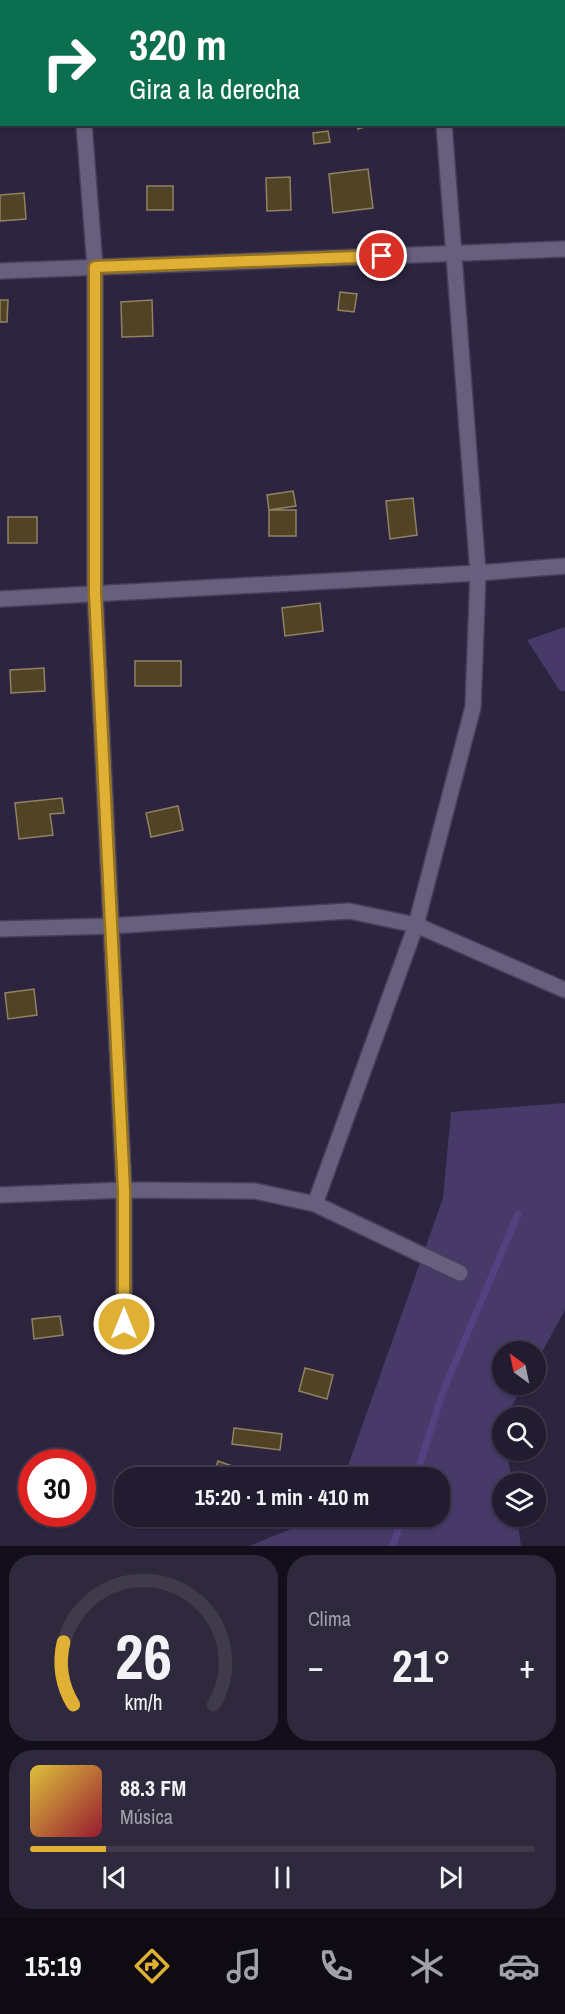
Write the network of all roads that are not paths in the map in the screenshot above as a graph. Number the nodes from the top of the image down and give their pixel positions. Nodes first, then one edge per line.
1 (84, 126) edge
2 (444, 126) edge
3 (565, 249) edge
4 (454, 254) junction
5 (95, 267) junction
6 (0, 271) edge
7 (565, 566) edge
8 (478, 573) junction
9 (95, 593) junction
10 (0, 599) edge
11 (416, 925) junction
12 (110, 926) junction
13 (0, 929) edge
14 (565, 990) edge
15 (124, 1190) junction
16 (0, 1195) edge
17 (315, 1204) junction
18 (460, 1273) dead end
19 (124, 1347) dead end

1 - 5 street
2 - 4 street
3 - 4 street
4 - 5 street
4 - 8 street
5 - 6 street
5 - 9 street
7 - 8 street
8 - 9 street
8 - 11 street
9 - 10 street
9 - 12 street
11 - 12 street
11 - 14 street
11 - 17 street
12 - 13 street
12 - 15 street
15 - 16 street
15 - 17 street
15 - 19 street
17 - 18 street

